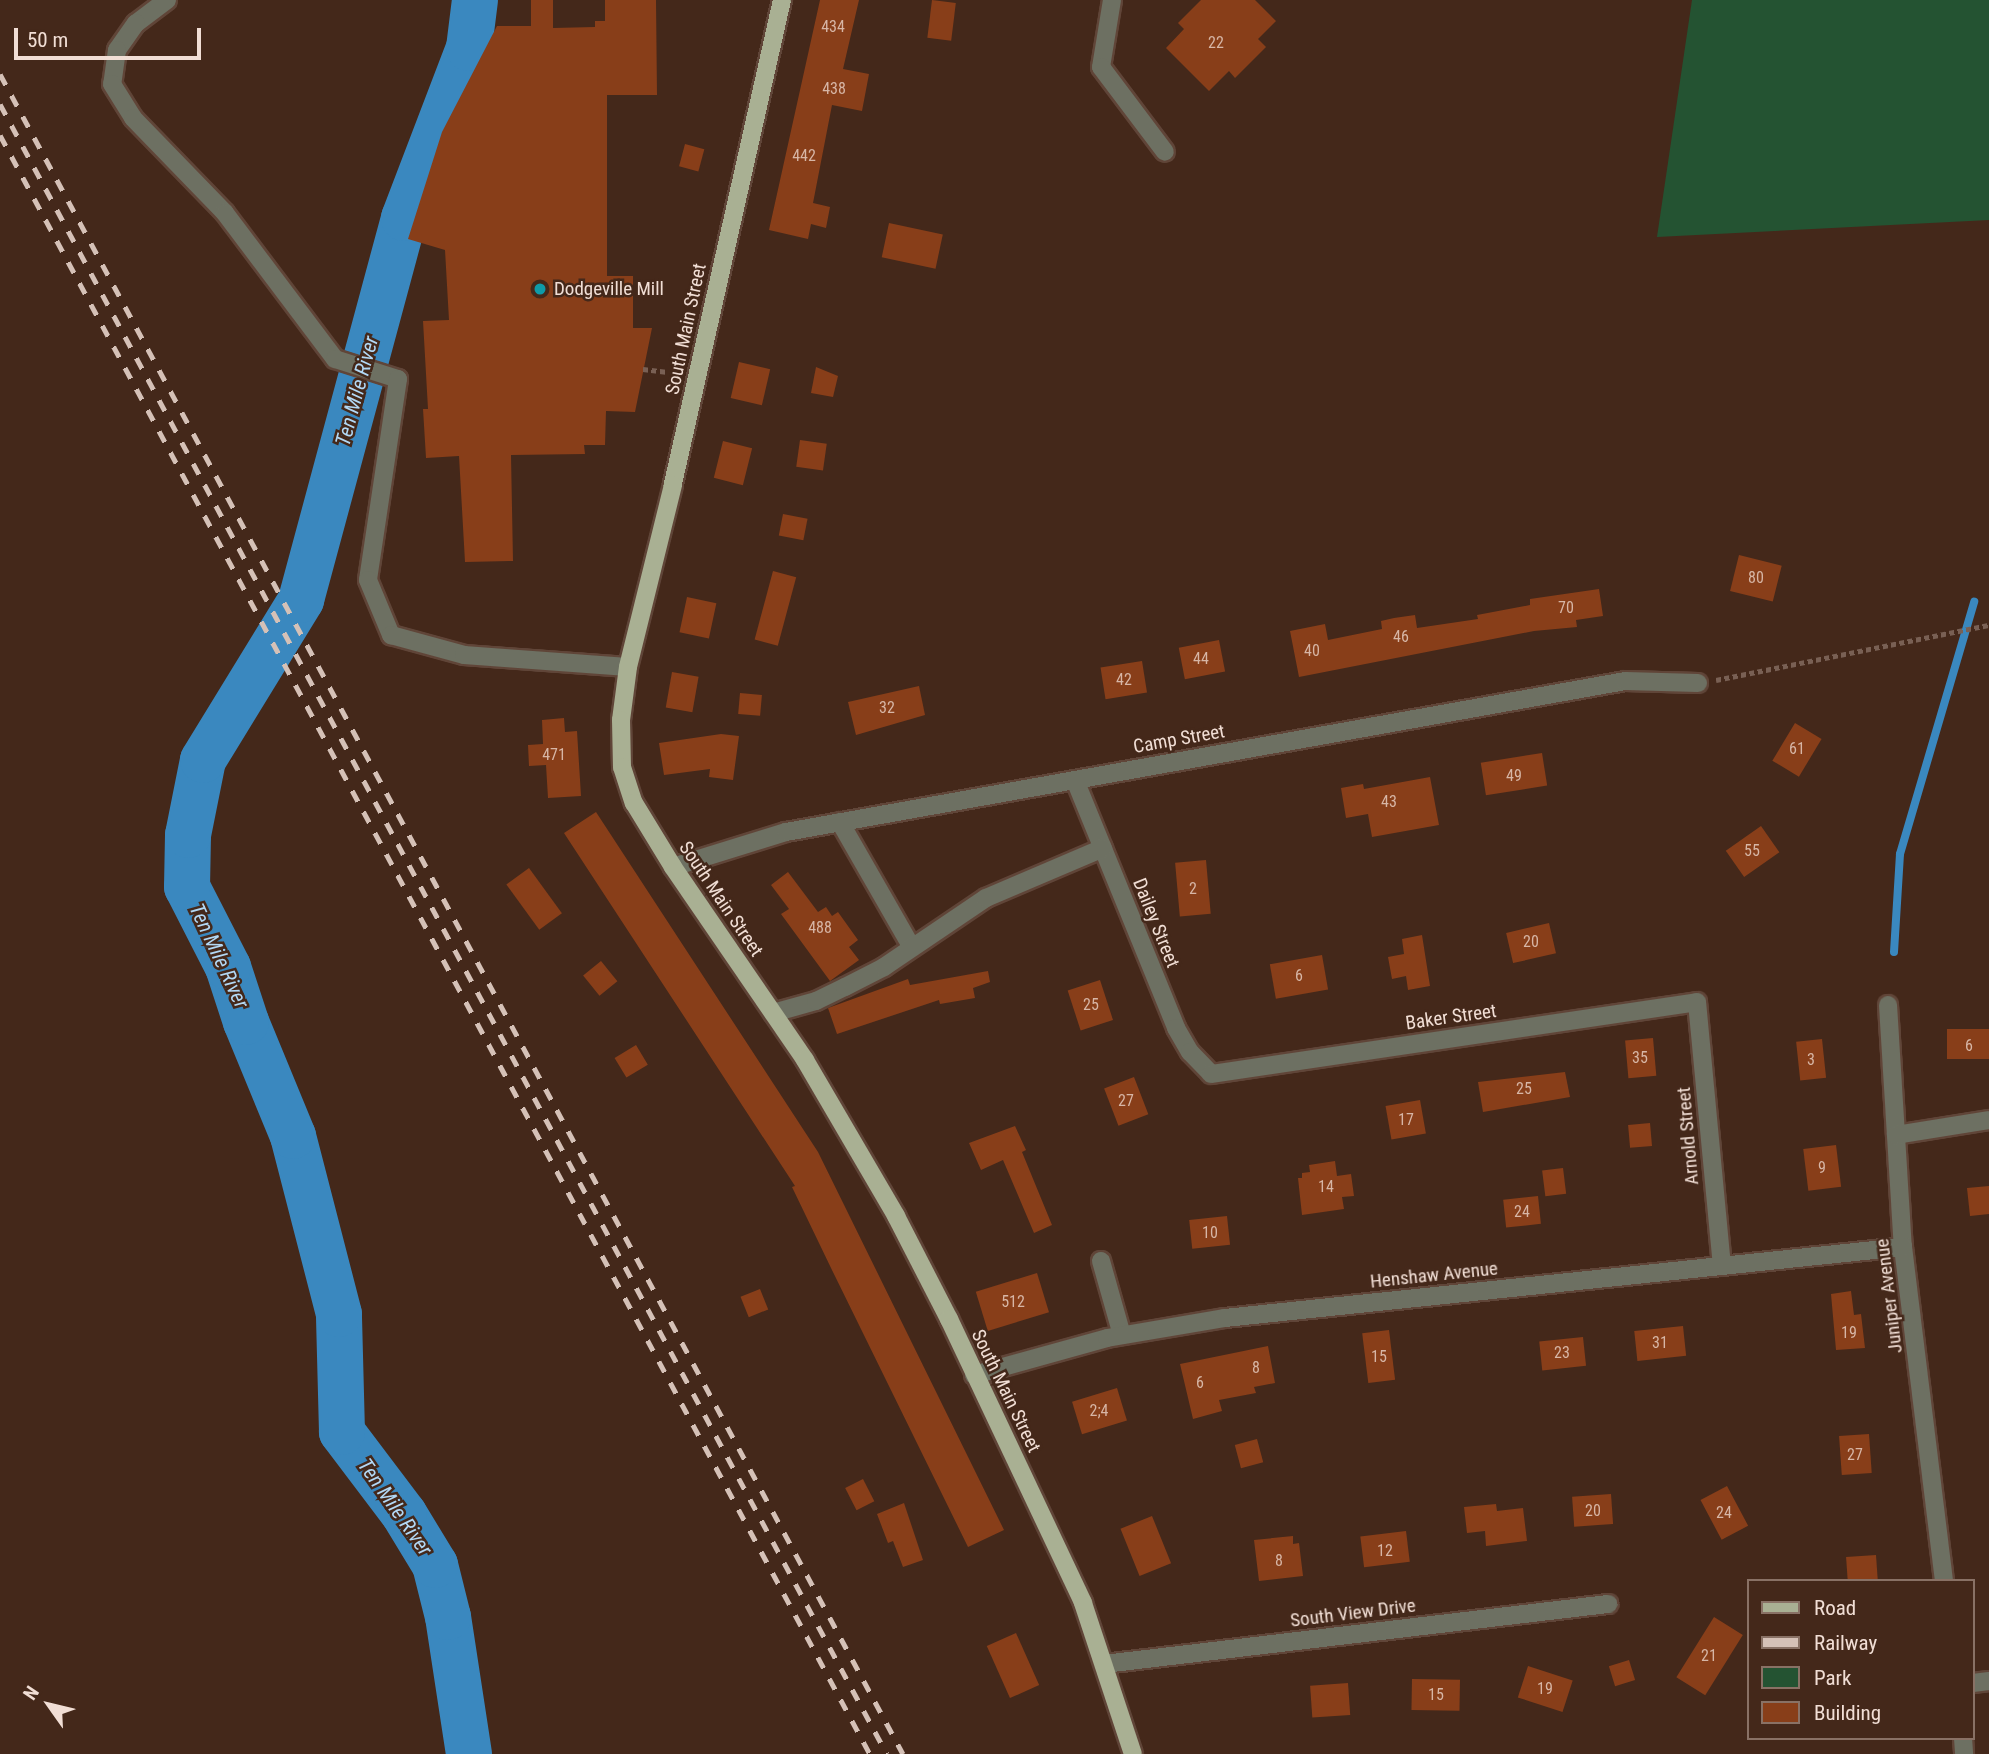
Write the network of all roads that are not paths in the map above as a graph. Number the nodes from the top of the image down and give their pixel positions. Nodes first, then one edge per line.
1 (167, 0) edge
2 (782, 0) edge
3 (1112, 0) edge
4 (1165, 152) dead end
5 (628, 667) junction
6 (1698, 683) road end
7 (1075, 780) junction
8 (840, 822) junction
9 (1103, 848) junction
10 (673, 867) junction
11 (911, 946) junction
12 (1697, 1002) joint
13 (1888, 1005) dead end
14 (773, 1013) junction
15 (1211, 1074) joint
16 (1989, 1120) edge
17 (1896, 1135) junction
18 (1903, 1247) junction
19 (1101, 1261) dead end
20 (1722, 1266) junction
21 (1122, 1335) junction
22 (974, 1375) junction
23 (1944, 1579) edge
24 (1608, 1604) dead end
25 (1104, 1664) junction
26 (1133, 1754) edge

1 - 5 street
2 - 5 main road, South Main Street
3 - 4 street
5 - 10 main road, South Main Street
6 - 7 street, Camp Street
7 - 8 street, Camp Street
7 - 9 street, Dailey Street
8 - 10 street, Camp Street
8 - 11 street
9 - 11 street
9 - 15 street, Dailey Street
10 - 14 main road, South Main Street
11 - 14 street
12 - 15 street, Baker Street
12 - 20 street, Arnold Street
13 - 17 street, Juniper Avenue
14 - 22 main road, South Main Street
16 - 17 street
17 - 18 street, Juniper Avenue
18 - 20 street, Henshaw Avenue
18 - 23 street, Juniper Avenue
19 - 21 street
20 - 21 street, Henshaw Avenue
21 - 22 street, Henshaw Avenue
22 - 25 main road, South Main Street
24 - 25 street, South View Drive
25 - 26 main road, South Main Street

